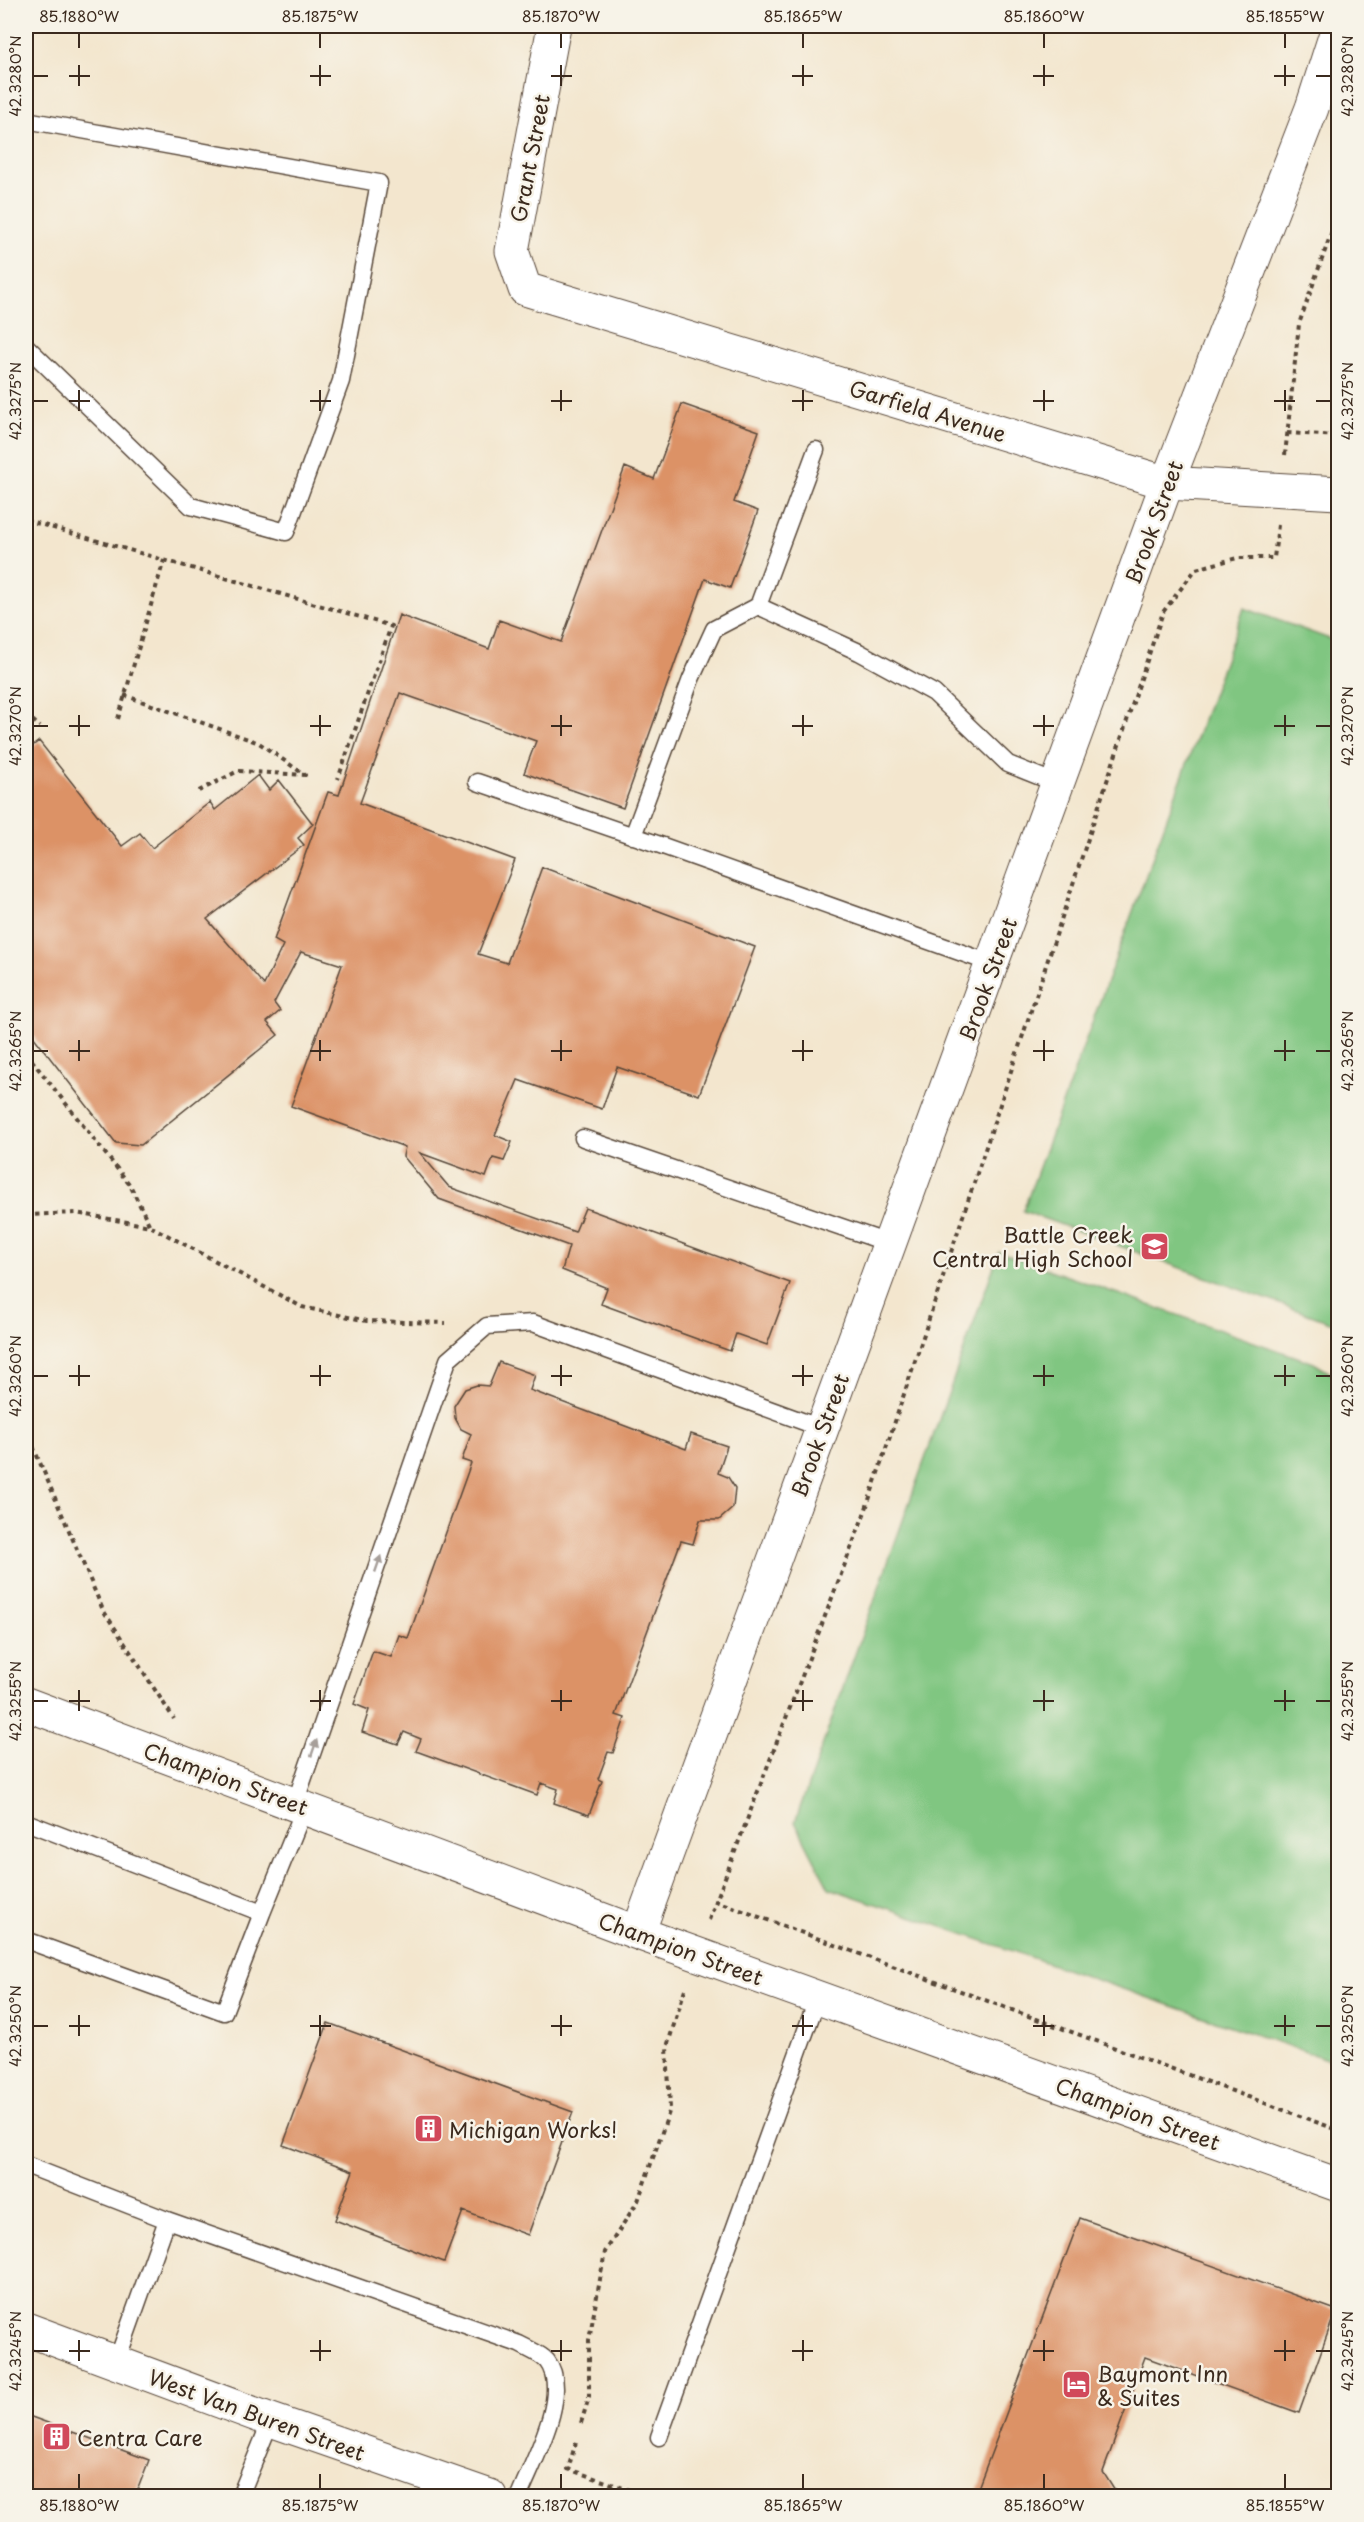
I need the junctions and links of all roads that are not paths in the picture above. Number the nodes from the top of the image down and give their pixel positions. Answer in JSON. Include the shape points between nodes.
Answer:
{"nodes":[{"id":1,"x":554,"y":26,"type":"edge"},
{"id":2,"x":1338,"y":27,"type":"edge"},
{"id":3,"x":26,"y":120,"type":"edge"},
{"id":4,"x":525,"y":289,"type":"joint"},
{"id":5,"x":26,"y":346,"type":"edge"},
{"id":6,"x":816,"y":450,"type":"dead end"},
{"id":7,"x":1167,"y":483,"type":"junction"},
{"id":8,"x":1338,"y":494,"type":"edge"},
{"id":9,"x":758,"y":606,"type":"junction"},
{"id":10,"x":477,"y":783,"type":"dead end"},
{"id":11,"x":1058,"y":784,"type":"junction"},
{"id":12,"x":633,"y":836,"type":"junction"},
{"id":13,"x":993,"y":964,"type":"junction"},
{"id":14,"x":583,"y":1138,"type":"dead end"},
{"id":15,"x":891,"y":1244,"type":"junction"},
{"id":16,"x":821,"y":1428,"type":"junction"},
{"id":17,"x":26,"y":1704,"type":"edge"},
{"id":18,"x":300,"y":1805,"type":"junction"},
{"id":19,"x":26,"y":1822,"type":"edge"},
{"id":20,"x":262,"y":1913,"type":"junction"},
{"id":21,"x":638,"y":1933,"type":"junction"},
{"id":22,"x":26,"y":1940,"type":"edge"},
{"id":23,"x":818,"y":1997,"type":"junction"},
{"id":24,"x":26,"y":2165,"type":"edge"},
{"id":25,"x":1338,"y":2186,"type":"edge"},
{"id":26,"x":167,"y":2220,"type":"junction"},
{"id":27,"x":26,"y":2329,"type":"edge"},
{"id":28,"x":116,"y":2363,"type":"junction"},
{"id":29,"x":271,"y":2420,"type":"junction"},
{"id":30,"x":659,"y":2437,"type":"dead end"},
{"id":31,"x":240,"y":2496,"type":"edge"},
{"id":32,"x":490,"y":2496,"type":"edge"},
{"id":33,"x":519,"y":2496,"type":"edge"}],
"edges":[{"from":1,"to":4,"type":"street","name":"Grant Street","via":[[512,251]]},
{"from":2,"to":7,"type":"street","name":"Brook Street","via":[[1312,108]]},
{"from":3,"to":5,"type":"lane","via":[[379,183],[341,381],[286,532],[191,506]]},
{"from":4,"to":7,"type":"street","name":"Garfield Avenue"},
{"from":6,"to":9,"type":"lane"},
{"from":7,"to":8,"type":"street","name":"Garfield Avenue"},
{"from":7,"to":11,"type":"street","name":"Brook Street"},
{"from":9,"to":11,"type":"lane","via":[[860,652],[934,693],[1008,764]]},
{"from":9,"to":12,"type":"lane","via":[[714,629],[691,679]]},
{"from":10,"to":12,"type":"lane"},
{"from":11,"to":13,"type":"street","name":"Brook Street"},
{"from":12,"to":13,"type":"lane"},
{"from":13,"to":15,"type":"street","name":"Brook Street"},
{"from":14,"to":15,"type":"lane"},
{"from":15,"to":16,"type":"street","name":"Brook Street"},
{"from":18,"to":16,"type":"lane","one_way":true,"via":[[448,1360],[487,1326],[533,1323]]},
{"from":16,"to":21,"type":"street","name":"Brook Street"},
{"from":17,"to":18,"type":"street","name":"Champion Street"},
{"from":18,"to":20,"type":"lane"},
{"from":18,"to":21,"type":"street","name":"Champion Street"},
{"from":19,"to":20,"type":"lane"},
{"from":20,"to":22,"type":"lane","via":[[224,2012]]},
{"from":21,"to":23,"type":"street","name":"Champion Street"},
{"from":23,"to":25,"type":"street","name":"Champion Street"},
{"from":23,"to":30,"type":"lane"},
{"from":24,"to":26,"type":"lane"},
{"from":26,"to":28,"type":"lane"},
{"from":26,"to":33,"type":"lane","via":[[519,2344],[546,2360],[556,2378],[556,2395]]},
{"from":27,"to":28,"type":"street","name":"West Van Buren Street"},
{"from":28,"to":29,"type":"street","name":"West Van Buren Street"},
{"from":29,"to":31,"type":"lane"},
{"from":29,"to":32,"type":"street","name":"West Van Buren Street"}]}
